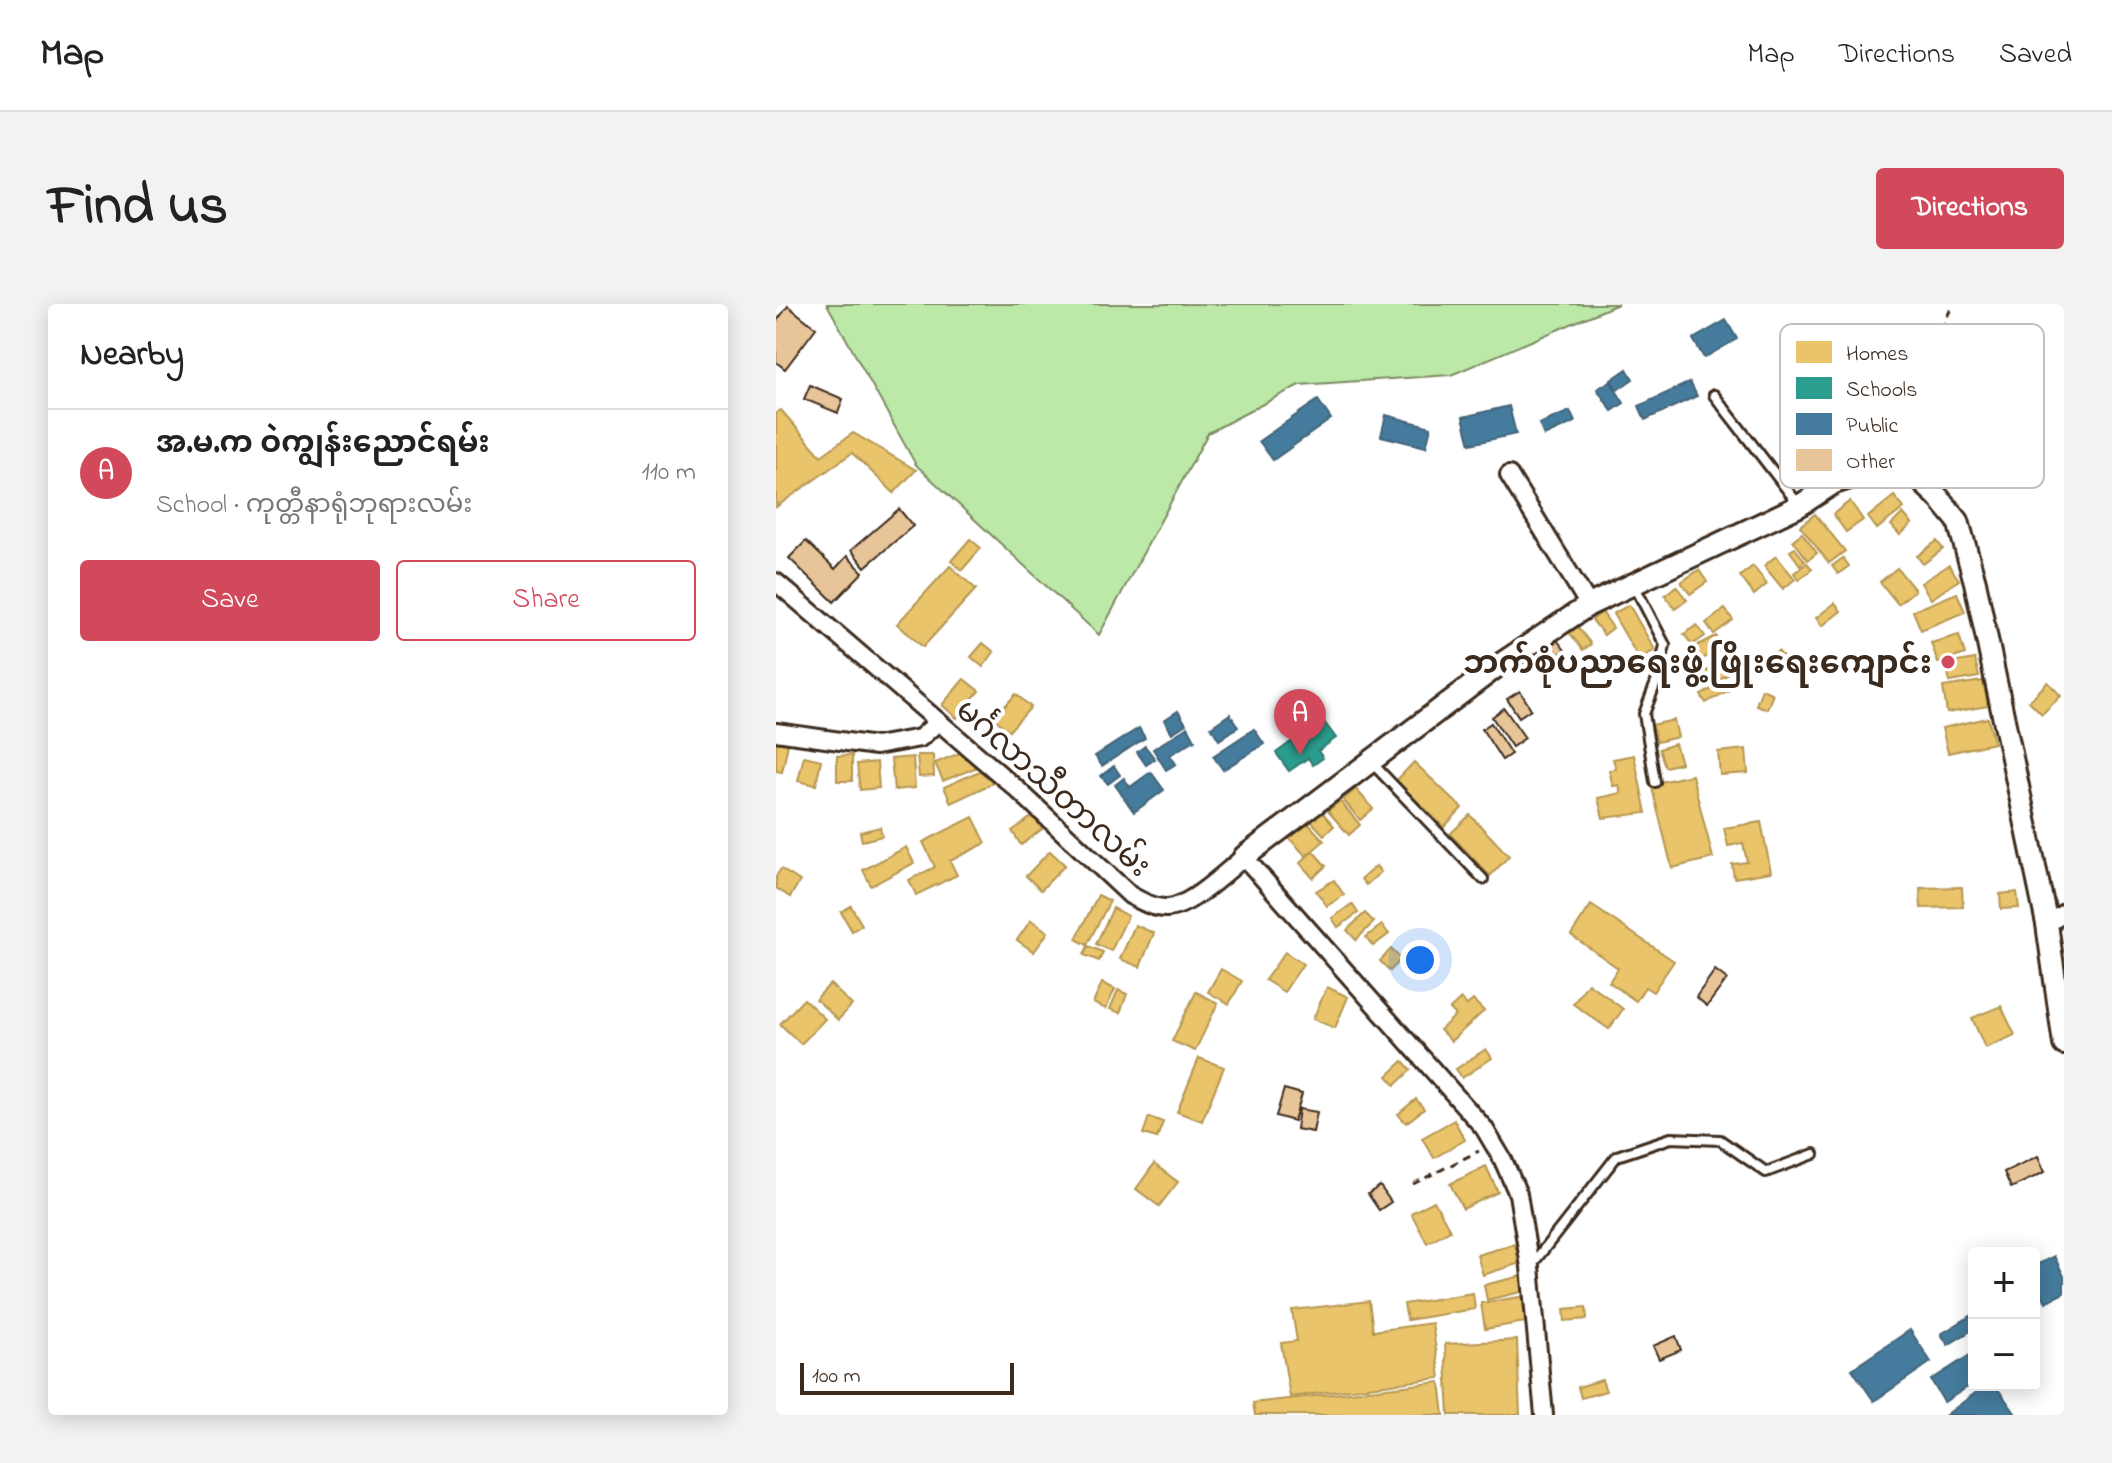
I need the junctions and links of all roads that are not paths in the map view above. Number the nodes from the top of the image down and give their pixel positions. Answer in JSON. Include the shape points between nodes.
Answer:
{"nodes":[{"id":1,"x":1714,"y":395,"type":"dead end"},
{"id":2,"x":1509,"y":475,"type":"dead end"},
{"id":3,"x":1780,"y":481,"type":"edge"},
{"id":4,"x":1785,"y":488,"type":"edge"},
{"id":5,"x":1826,"y":488,"type":"edge"},
{"id":6,"x":1928,"y":488,"type":"edge"},
{"id":7,"x":1799,"y":506,"type":"junction"},
{"id":8,"x":776,"y":582,"type":"edge"},
{"id":9,"x":1634,"y":585,"type":"junction"},
{"id":10,"x":1589,"y":605,"type":"junction"},
{"id":11,"x":938,"y":722,"type":"junction"},
{"id":12,"x":776,"y":732,"type":"edge"},
{"id":13,"x":1371,"y":763,"type":"junction"},
{"id":14,"x":1655,"y":782,"type":"dead end"},
{"id":15,"x":1244,"y":857,"type":"junction"},
{"id":16,"x":1483,"y":879,"type":"dead end"},
{"id":17,"x":2056,"y":918,"type":"edge"},
{"id":18,"x":2064,"y":1044,"type":"edge"},
{"id":19,"x":1814,"y":1154,"type":"dead end"},
{"id":20,"x":1530,"y":1267,"type":"junction"},
{"id":21,"x":1544,"y":1415,"type":"edge"}],
"edges":[{"from":1,"to":3,"type":"lane"},
{"from":2,"to":10,"type":"street"},
{"from":4,"to":7,"type":"lane"},
{"from":5,"to":7,"type":"street"},
{"from":6,"to":17,"type":"street","via":[[1958,521]]},
{"from":7,"to":9,"type":"street"},
{"from":8,"to":11,"type":"street","name":"မင်္ဂလာသီတာလမ်း"},
{"from":9,"to":10,"type":"street"},
{"from":9,"to":14,"type":"lane","via":[[1665,645],[1644,714]]},
{"from":10,"to":13,"type":"street","via":[[1496,667]]},
{"from":11,"to":12,"type":"street","via":[[920,738],[876,746]]},
{"from":11,"to":15,"type":"street","name":"မင်္ဂလာသီတာလမ်း","via":[[1145,904],[1167,908],[1196,896]]},
{"from":13,"to":15,"type":"street"},
{"from":13,"to":16,"type":"lane"},
{"from":15,"to":20,"type":"street","via":[[1484,1128],[1518,1194]]},
{"from":17,"to":18,"type":"street"},
{"from":19,"to":20,"type":"lane","via":[[1766,1172],[1720,1140],[1671,1138],[1617,1156]]},
{"from":20,"to":21,"type":"street"}]}
